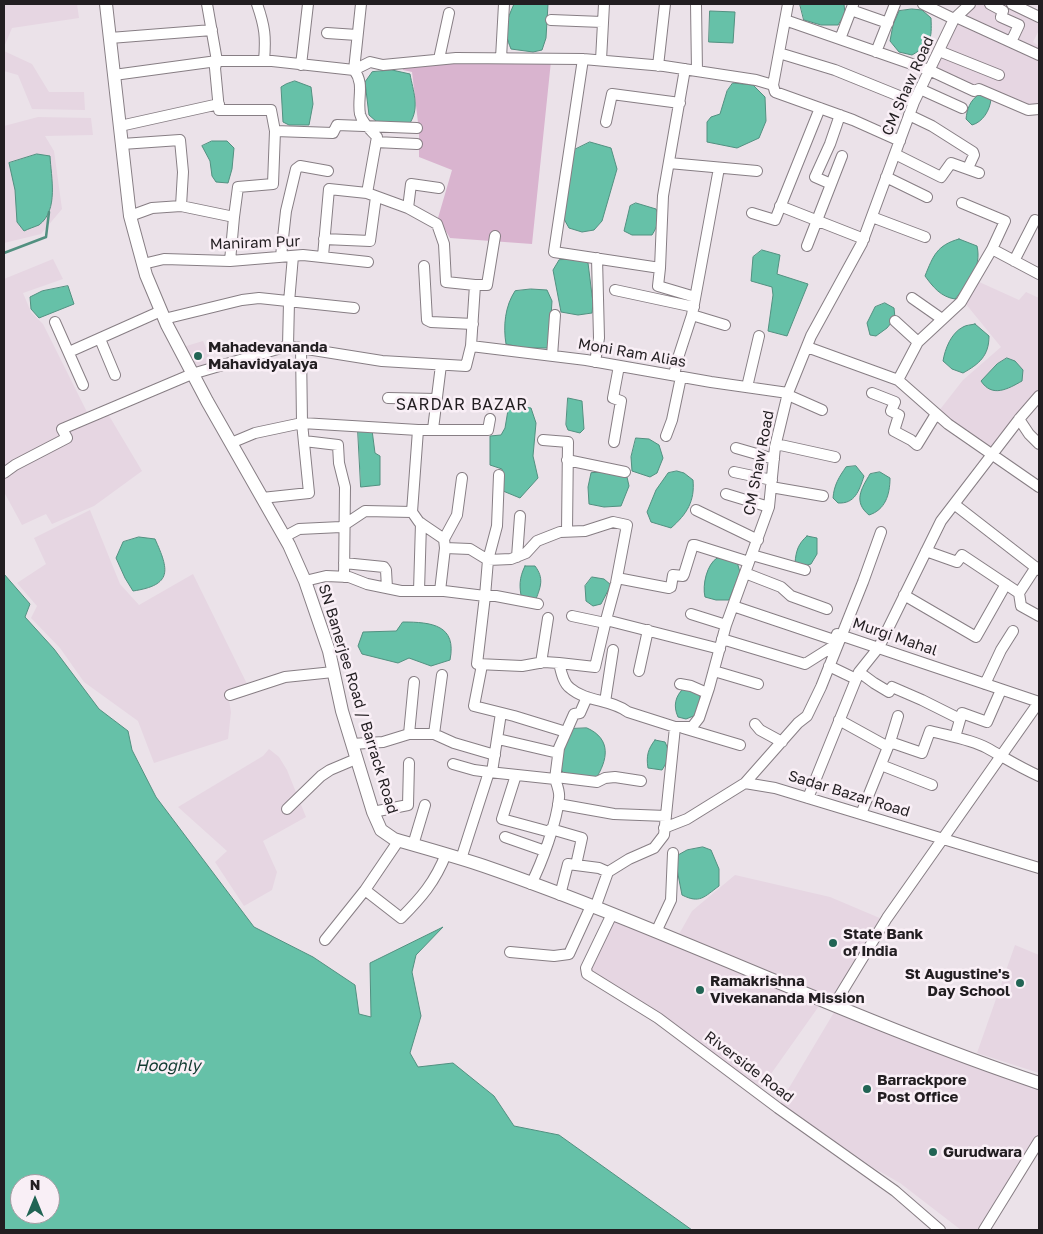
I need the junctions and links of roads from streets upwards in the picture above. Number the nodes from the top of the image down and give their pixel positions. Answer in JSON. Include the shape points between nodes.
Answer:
{"nodes":[{"id":1,"x":106,"y":4,"type":"edge"},
{"id":2,"x":207,"y":4,"type":"edge"},
{"id":3,"x":257,"y":4,"type":"edge"},
{"id":4,"x":308,"y":4,"type":"edge"},
{"id":5,"x":361,"y":4,"type":"edge"},
{"id":6,"x":504,"y":4,"type":"edge"},
{"id":7,"x":604,"y":4,"type":"edge"},
{"id":8,"x":665,"y":4,"type":"edge"},
{"id":9,"x":696,"y":4,"type":"edge"},
{"id":10,"x":788,"y":4,"type":"edge"},
{"id":11,"x":895,"y":4,"type":"edge"},
{"id":12,"x":923,"y":4,"type":"edge"},
{"id":13,"x":970,"y":4,"type":"edge"},
{"id":14,"x":990,"y":4,"type":"edge"},
{"id":15,"x":1012,"y":4,"type":"edge"},
{"id":16,"x":852,"y":7,"type":"edge"},
{"id":17,"x":449,"y":13,"type":"dead end"},
{"id":18,"x":1039,"y":17,"type":"edge"},
{"id":19,"x":955,"y":18,"type":"junction"},
{"id":20,"x":551,"y":20,"type":"dead end"},
{"id":21,"x":785,"y":20,"type":"junction"},
{"id":22,"x":602,"y":22,"type":"junction"},
{"id":23,"x":888,"y":23,"type":"junction"},
{"id":24,"x":212,"y":30,"type":"junction"},
{"id":25,"x":327,"y":32,"type":"dead end"},
{"id":26,"x":357,"y":35,"type":"junction"},
{"id":27,"x":110,"y":38,"type":"junction"},
{"id":28,"x":840,"y":39,"type":"junction"},
{"id":29,"x":1012,"y":42,"type":"junction"},
{"id":30,"x":939,"y":51,"type":"junction"},
{"id":31,"x":876,"y":52,"type":"junction"},
{"id":32,"x":779,"y":53,"type":"junction"},
{"id":33,"x":1039,"y":55,"type":"edge"},
{"id":34,"x":501,"y":58,"type":"junction"},
{"id":35,"x":583,"y":58,"type":"junction"},
{"id":36,"x":439,"y":59,"type":"junction"},
{"id":37,"x":601,"y":60,"type":"junction"},
{"id":38,"x":217,"y":61,"type":"junction"},
{"id":39,"x":264,"y":61,"type":"junction"},
{"id":40,"x":301,"y":64,"type":"junction"},
{"id":41,"x":658,"y":66,"type":"junction"},
{"id":42,"x":685,"y":69,"type":"junction"},
{"id":43,"x":354,"y":70,"type":"junction"},
{"id":44,"x":930,"y":70,"type":"junction"},
{"id":45,"x":697,"y":71,"type":"junction"},
{"id":46,"x":114,"y":75,"type":"junction"},
{"id":47,"x":999,"y":75,"type":"dead end"},
{"id":48,"x":773,"y":85,"type":"junction"},
{"id":49,"x":920,"y":89,"type":"junction"},
{"id":50,"x":680,"y":102,"type":"junction"},
{"id":51,"x":914,"y":102,"type":"junction"},
{"id":52,"x":219,"y":104,"type":"junction"},
{"id":53,"x":820,"y":108,"type":"junction"},
{"id":54,"x":962,"y":108,"type":"dead end"},
{"id":55,"x":1039,"y":109,"type":"edge"},
{"id":56,"x":840,"y":115,"type":"junction"},
{"id":57,"x":909,"y":115,"type":"junction"},
{"id":58,"x":606,"y":122,"type":"dead end"},
{"id":59,"x":120,"y":126,"type":"junction"},
{"id":60,"x":368,"y":127,"type":"junction"},
{"id":61,"x":417,"y":128,"type":"dead end"},
{"id":62,"x":275,"y":132,"type":"junction"},
{"id":63,"x":376,"y":142,"type":"junction"},
{"id":64,"x":900,"y":142,"type":"junction"},
{"id":65,"x":122,"y":144,"type":"junction"},
{"id":66,"x":416,"y":144,"type":"dead end"},
{"id":67,"x":895,"y":154,"type":"junction"},
{"id":68,"x":842,"y":156,"type":"dead end"},
{"id":69,"x":669,"y":163,"type":"junction"},
{"id":70,"x":719,"y":168,"type":"junction"},
{"id":71,"x":968,"y":168,"type":"junction"},
{"id":72,"x":328,"y":171,"type":"dead end"},
{"id":73,"x":757,"y":172,"type":"dead end"},
{"id":74,"x":979,"y":173,"type":"dead end"},
{"id":75,"x":886,"y":177,"type":"junction"},
{"id":76,"x":831,"y":184,"type":"junction"},
{"id":77,"x":439,"y":188,"type":"dead end"},
{"id":78,"x":372,"y":195,"type":"junction"},
{"id":79,"x":927,"y":197,"type":"dead end"},
{"id":80,"x":962,"y":203,"type":"dead end"},
{"id":81,"x":181,"y":206,"type":"junction"},
{"id":82,"x":780,"y":206,"type":"junction"},
{"id":83,"x":408,"y":208,"type":"junction"},
{"id":84,"x":752,"y":213,"type":"dead end"},
{"id":85,"x":130,"y":216,"type":"junction"},
{"id":86,"x":234,"y":217,"type":"junction"},
{"id":87,"x":872,"y":217,"type":"junction"},
{"id":88,"x":1035,"y":220,"type":"dead end"},
{"id":89,"x":816,"y":222,"type":"junction"},
{"id":90,"x":495,"y":236,"type":"dead end"},
{"id":91,"x":925,"y":236,"type":"dead end"},
{"id":92,"x":324,"y":239,"type":"junction"},
{"id":93,"x":864,"y":239,"type":"junction"},
{"id":94,"x":807,"y":246,"type":"dead end"},
{"id":95,"x":992,"y":249,"type":"junction"},
{"id":96,"x":281,"y":256,"type":"junction"},
{"id":97,"x":293,"y":256,"type":"junction"},
{"id":98,"x":323,"y":256,"type":"junction"},
{"id":99,"x":597,"y":258,"type":"junction"},
{"id":100,"x":230,"y":261,"type":"junction"},
{"id":101,"x":1014,"y":261,"type":"junction"},
{"id":102,"x":368,"y":262,"type":"dead end"},
{"id":103,"x":143,"y":264,"type":"junction"},
{"id":104,"x":424,"y":266,"type":"dead end"},
{"id":105,"x":660,"y":268,"type":"junction"},
{"id":106,"x":1039,"y":274,"type":"edge"},
{"id":107,"x":475,"y":285,"type":"junction"},
{"id":108,"x":615,"y":290,"type":"dead end"},
{"id":109,"x":912,"y":298,"type":"dead end"},
{"id":110,"x":289,"y":302,"type":"junction"},
{"id":111,"x":694,"y":306,"type":"junction"},
{"id":112,"x":354,"y":308,"type":"dead end"},
{"id":113,"x":163,"y":315,"type":"junction"},
{"id":114,"x":555,"y":315,"type":"dead end"},
{"id":115,"x":942,"y":319,"type":"junction"},
{"id":116,"x":895,"y":321,"type":"dead end"},
{"id":117,"x":55,"y":322,"type":"dead end"},
{"id":118,"x":473,"y":324,"type":"junction"},
{"id":119,"x":725,"y":325,"type":"dead end"},
{"id":120,"x":759,"y":336,"type":"dead end"},
{"id":121,"x":100,"y":339,"type":"junction"},
{"id":122,"x":918,"y":342,"type":"junction"},
{"id":123,"x":288,"y":346,"type":"junction"},
{"id":124,"x":471,"y":346,"type":"junction"},
{"id":125,"x":807,"y":347,"type":"junction"},
{"id":126,"x":301,"y":348,"type":"junction"},
{"id":127,"x":69,"y":352,"type":"junction"},
{"id":128,"x":552,"y":356,"type":"junction"},
{"id":129,"x":595,"y":362,"type":"junction"},
{"id":130,"x":442,"y":365,"type":"junction"},
{"id":131,"x":619,"y":366,"type":"junction"},
{"id":132,"x":192,"y":374,"type":"junction"},
{"id":133,"x":115,"y":375,"type":"dead end"},
{"id":134,"x":678,"y":376,"type":"junction"},
{"id":135,"x":898,"y":380,"type":"junction"},
{"id":136,"x":83,"y":385,"type":"dead end"},
{"id":137,"x":747,"y":387,"type":"junction"},
{"id":138,"x":872,"y":393,"type":"dead end"},
{"id":139,"x":788,"y":394,"type":"junction"},
{"id":140,"x":1039,"y":396,"type":"edge"},
{"id":141,"x":388,"y":398,"type":"dead end"},
{"id":142,"x":437,"y":399,"type":"junction"},
{"id":143,"x":822,"y":410,"type":"dead end"},
{"id":144,"x":936,"y":414,"type":"junction"},
{"id":145,"x":490,"y":419,"type":"dead end"},
{"id":146,"x":1019,"y":419,"type":"junction"},
{"id":147,"x":302,"y":423,"type":"junction"},
{"id":148,"x":433,"y":429,"type":"junction"},
{"id":149,"x":418,"y":430,"type":"junction"},
{"id":150,"x":666,"y":436,"type":"dead end"},
{"id":151,"x":542,"y":440,"type":"dead end"},
{"id":152,"x":304,"y":442,"type":"junction"},
{"id":153,"x":614,"y":442,"type":"dead end"},
{"id":154,"x":231,"y":443,"type":"junction"},
{"id":155,"x":776,"y":444,"type":"junction"},
{"id":156,"x":1039,"y":444,"type":"edge"},
{"id":157,"x":736,"y":448,"type":"dead end"},
{"id":158,"x":992,"y":455,"type":"junction"},
{"id":159,"x":835,"y":457,"type":"dead end"},
{"id":160,"x":774,"y":459,"type":"junction"},
{"id":161,"x":566,"y":460,"type":"junction"},
{"id":162,"x":625,"y":472,"type":"dead end"},
{"id":163,"x":734,"y":472,"type":"dead end"},
{"id":164,"x":4,"y":473,"type":"edge"},
{"id":165,"x":499,"y":475,"type":"dead end"},
{"id":166,"x":462,"y":478,"type":"dead end"},
{"id":167,"x":771,"y":484,"type":"junction"},
{"id":168,"x":1039,"y":487,"type":"edge"},
{"id":169,"x":726,"y":494,"type":"dead end"},
{"id":170,"x":823,"y":496,"type":"dead end"},
{"id":171,"x":262,"y":498,"type":"junction"},
{"id":172,"x":954,"y":504,"type":"junction"},
{"id":173,"x":769,"y":507,"type":"junction"},
{"id":174,"x":696,"y":510,"type":"dead end"},
{"id":175,"x":412,"y":512,"type":"junction"},
{"id":176,"x":520,"y":516,"type":"dead end"},
{"id":177,"x":421,"y":523,"type":"junction"},
{"id":178,"x":345,"y":524,"type":"junction"},
{"id":179,"x":567,"y":531,"type":"junction"},
{"id":180,"x":881,"y":532,"type":"dead end"},
{"id":181,"x":284,"y":537,"type":"junction"},
{"id":182,"x":758,"y":540,"type":"junction"},
{"id":183,"x":444,"y":544,"type":"junction"},
{"id":184,"x":926,"y":551,"type":"junction"},
{"id":185,"x":517,"y":557,"type":"junction"},
{"id":186,"x":751,"y":559,"type":"junction"},
{"id":187,"x":488,"y":560,"type":"junction"},
{"id":188,"x":344,"y":563,"type":"junction"},
{"id":189,"x":1037,"y":568,"type":"edge"},
{"id":190,"x":805,"y":570,"type":"dead end"},
{"id":191,"x":746,"y":573,"type":"junction"},
{"id":192,"x":344,"y":577,"type":"junction"},
{"id":193,"x":617,"y":578,"type":"junction"},
{"id":194,"x":304,"y":581,"type":"junction"},
{"id":195,"x":1006,"y":584,"type":"junction"},
{"id":196,"x":387,"y":588,"type":"junction"},
{"id":197,"x":419,"y":591,"type":"junction"},
{"id":198,"x":440,"y":591,"type":"junction"},
{"id":199,"x":1019,"y":593,"type":"junction"},
{"id":200,"x":904,"y":595,"type":"junction"},
{"id":201,"x":484,"y":596,"type":"junction"},
{"id":202,"x":538,"y":604,"type":"dead end"},
{"id":203,"x":733,"y":606,"type":"junction"},
{"id":204,"x":827,"y":609,"type":"dead end"},
{"id":205,"x":691,"y":614,"type":"dead end"},
{"id":206,"x":572,"y":616,"type":"dead end"},
{"id":207,"x":1039,"y":616,"type":"edge"},
{"id":208,"x":548,"y":618,"type":"dead end"},
{"id":209,"x":605,"y":621,"type":"junction"},
{"id":210,"x":726,"y":625,"type":"junction"},
{"id":211,"x":648,"y":630,"type":"junction"},
{"id":212,"x":1013,"y":631,"type":"dead end"},
{"id":213,"x":838,"y":637,"type":"junction"},
{"id":214,"x":721,"y":644,"type":"junction"},
{"id":215,"x":879,"y":646,"type":"junction"},
{"id":216,"x":613,"y":650,"type":"dead end"},
{"id":217,"x":541,"y":663,"type":"junction"},
{"id":218,"x":559,"y":663,"type":"junction"},
{"id":219,"x":482,"y":665,"type":"junction"},
{"id":220,"x":829,"y":666,"type":"junction"},
{"id":221,"x":639,"y":671,"type":"dead end"},
{"id":222,"x":714,"y":671,"type":"junction"},
{"id":223,"x":333,"y":672,"type":"junction"},
{"id":224,"x":442,"y":675,"type":"dead end"},
{"id":225,"x":858,"y":676,"type":"junction"},
{"id":226,"x":414,"y":682,"type":"dead end"},
{"id":227,"x":680,"y":684,"type":"dead end"},
{"id":228,"x":758,"y":684,"type":"dead end"},
{"id":229,"x":984,"y":684,"type":"junction"},
{"id":230,"x":1001,"y":690,"type":"junction"},
{"id":231,"x":707,"y":693,"type":"junction"},
{"id":232,"x":230,"y":695,"type":"dead end"},
{"id":233,"x":588,"y":697,"type":"junction"},
{"id":234,"x":605,"y":702,"type":"junction"},
{"id":235,"x":1039,"y":702,"type":"edge"},
{"id":236,"x":501,"y":712,"type":"junction"},
{"id":237,"x":898,"y":716,"type":"dead end"},
{"id":238,"x":839,"y":720,"type":"junction"},
{"id":239,"x":960,"y":720,"type":"junction"},
{"id":240,"x":754,"y":724,"type":"dead end"},
{"id":241,"x":678,"y":727,"type":"junction"},
{"id":242,"x":566,"y":732,"type":"junction"},
{"id":243,"x":409,"y":734,"type":"junction"},
{"id":244,"x":434,"y":734,"type":"junction"},
{"id":245,"x":955,"y":737,"type":"junction"},
{"id":246,"x":498,"y":739,"type":"junction"},
{"id":247,"x":782,"y":742,"type":"junction"},
{"id":248,"x":352,"y":744,"type":"junction"},
{"id":249,"x":889,"y":744,"type":"junction"},
{"id":250,"x":740,"y":745,"type":"dead end"},
{"id":251,"x":558,"y":753,"type":"junction"},
{"id":252,"x":496,"y":755,"type":"junction"},
{"id":253,"x":1000,"y":757,"type":"junction"},
{"id":254,"x":356,"y":759,"type":"junction"},
{"id":255,"x":409,"y":763,"type":"dead end"},
{"id":256,"x":453,"y":764,"type":"dead end"},
{"id":257,"x":881,"y":765,"type":"junction"},
{"id":258,"x":491,"y":772,"type":"junction"},
{"id":259,"x":516,"y":775,"type":"junction"},
{"id":260,"x":1039,"y":776,"type":"edge"},
{"id":261,"x":556,"y":778,"type":"junction"},
{"id":262,"x":641,"y":781,"type":"dead end"},
{"id":263,"x":746,"y":783,"type":"junction"},
{"id":264,"x":932,"y":785,"type":"dead end"},
{"id":265,"x":808,"y":798,"type":"junction"},
{"id":266,"x":558,"y":804,"type":"junction"},
{"id":267,"x":425,"y":805,"type":"dead end"},
{"id":268,"x":287,"y":809,"type":"dead end"},
{"id":269,"x":373,"y":812,"type":"junction"},
{"id":270,"x":861,"y":814,"type":"junction"},
{"id":271,"x":666,"y":816,"type":"junction"},
{"id":272,"x":664,"y":828,"type":"junction"},
{"id":273,"x":551,"y":831,"type":"junction"},
{"id":274,"x":505,"y":837,"type":"dead end"},
{"id":275,"x":942,"y":838,"type":"junction"},
{"id":276,"x":399,"y":840,"type":"junction"},
{"id":277,"x":414,"y":845,"type":"junction"},
{"id":278,"x":545,"y":850,"type":"junction"},
{"id":279,"x":674,"y":853,"type":"dead end"},
{"id":280,"x":446,"y":854,"type":"junction"},
{"id":281,"x":462,"y":859,"type":"junction"},
{"id":282,"x":576,"y":866,"type":"junction"},
{"id":283,"x":1039,"y":868,"type":"edge"},
{"id":284,"x":608,"y":872,"type":"junction"},
{"id":285,"x":531,"y":884,"type":"junction"},
{"id":286,"x":365,"y":890,"type":"junction"},
{"id":287,"x":560,"y":894,"type":"junction"},
{"id":288,"x":593,"y":907,"type":"junction"},
{"id":289,"x":612,"y":914,"type":"junction"},
{"id":290,"x":656,"y":932,"type":"junction"},
{"id":291,"x":325,"y":940,"type":"dead end"},
{"id":292,"x":510,"y":952,"type":"dead end"},
{"id":293,"x":834,"y":1005,"type":"junction"},
{"id":294,"x":1039,"y":1083,"type":"edge"},
{"id":295,"x":1039,"y":1141,"type":"edge"},
{"id":296,"x":940,"y":1230,"type":"edge"},
{"id":297,"x":984,"y":1230,"type":"edge"}],
"edges":[{"from":1,"to":27,"type":"street","name":"SN Banerjee Road / Barrack Road"},
{"from":2,"to":24,"type":"street"},
{"from":3,"to":39,"type":"street","via":[[266,38]]},
{"from":4,"to":40,"type":"street"},
{"from":5,"to":26,"type":"street"},
{"from":6,"to":34,"type":"street"},
{"from":7,"to":22,"type":"street"},
{"from":8,"to":41,"type":"street"},
{"from":9,"to":45,"type":"street"},
{"from":10,"to":21,"type":"street"},
{"from":11,"to":23,"type":"street"},
{"from":12,"to":19,"type":"street"},
{"from":13,"to":19,"type":"street","name":"CM Shaw Road"},
{"from":14,"to":29,"type":"street","via":[[1003,11],[1001,17],[1018,25]]},
{"from":15,"to":18,"type":"street"},
{"from":16,"to":23,"type":"street"},
{"from":16,"to":28,"type":"street"},
{"from":17,"to":36,"type":"street"},
{"from":19,"to":29,"type":"street"},
{"from":19,"to":30,"type":"street","name":"CM Shaw Road"},
{"from":20,"to":22,"type":"street"},
{"from":21,"to":28,"type":"street"},
{"from":21,"to":32,"type":"street"},
{"from":22,"to":37,"type":"street"},
{"from":23,"to":31,"type":"street"},
{"from":24,"to":27,"type":"street"},
{"from":24,"to":38,"type":"street"},
{"from":25,"to":26,"type":"street"},
{"from":26,"to":43,"type":"street"},
{"from":27,"to":46,"type":"street","name":"SN Banerjee Road / Barrack Road"},
{"from":28,"to":31,"type":"street"},
{"from":29,"to":33,"type":"street"},
{"from":30,"to":44,"type":"street","name":"CM Shaw Road"},
{"from":30,"to":47,"type":"street"},
{"from":31,"to":44,"type":"street"},
{"from":32,"to":48,"type":"street"},
{"from":32,"to":51,"type":"street","via":[[835,70]]},
{"from":34,"to":35,"type":"street"},
{"from":34,"to":36,"type":"street"},
{"from":35,"to":37,"type":"street"},
{"from":35,"to":99,"type":"street","via":[[554,252]]},
{"from":36,"to":43,"type":"street","via":[[389,64],[370,62]]},
{"from":37,"to":41,"type":"street"},
{"from":38,"to":39,"type":"street"},
{"from":38,"to":46,"type":"street"},
{"from":38,"to":52,"type":"street"},
{"from":39,"to":40,"type":"street"},
{"from":40,"to":43,"type":"street"},
{"from":41,"to":42,"type":"street"},
{"from":42,"to":45,"type":"street"},
{"from":42,"to":50,"type":"street"},
{"from":43,"to":60,"type":"street","via":[[359,77],[360,113]]},
{"from":44,"to":49,"type":"street","name":"CM Shaw Road"},
{"from":44,"to":55,"type":"street","via":[[974,91],[979,89],[1028,110]]},
{"from":45,"to":48,"type":"street"},
{"from":46,"to":59,"type":"street","name":"SN Banerjee Road / Barrack Road"},
{"from":48,"to":53,"type":"street","via":[[776,92]]},
{"from":49,"to":51,"type":"street","name":"CM Shaw Road"},
{"from":49,"to":54,"type":"street"},
{"from":50,"to":58,"type":"street","via":[[612,94]]},
{"from":50,"to":69,"type":"street"},
{"from":51,"to":57,"type":"street","name":"CM Shaw Road"},
{"from":52,"to":59,"type":"street"},
{"from":52,"to":62,"type":"street","via":[[219,110],[271,110]]},
{"from":53,"to":56,"type":"street"},
{"from":53,"to":82,"type":"street"},
{"from":56,"to":64,"type":"street"},
{"from":56,"to":76,"type":"street","via":[[815,177]]},
{"from":57,"to":64,"type":"street","name":"CM Shaw Road"},
{"from":57,"to":71,"type":"street","via":[[973,152]]},
{"from":59,"to":65,"type":"street","name":"SN Banerjee Road / Barrack Road"},
{"from":60,"to":61,"type":"street"},
{"from":60,"to":62,"type":"street","via":[[337,124],[333,133]]},
{"from":60,"to":63,"type":"street"},
{"from":62,"to":86,"type":"street","via":[[273,184],[238,187]]},
{"from":63,"to":66,"type":"street"},
{"from":63,"to":78,"type":"street"},
{"from":64,"to":67,"type":"street","name":"CM Shaw Road"},
{"from":65,"to":81,"type":"street","via":[[180,140],[183,172]]},
{"from":65,"to":85,"type":"street","name":"SN Banerjee Road / Barrack Road"},
{"from":67,"to":71,"type":"street","via":[[941,177],[951,163]]},
{"from":67,"to":75,"type":"street","name":"CM Shaw Road"},
{"from":68,"to":76,"type":"street"},
{"from":69,"to":70,"type":"street"},
{"from":69,"to":105,"type":"street","via":[[662,196]]},
{"from":70,"to":73,"type":"street"},
{"from":70,"to":111,"type":"street"},
{"from":71,"to":74,"type":"street"},
{"from":72,"to":96,"type":"street","via":[[300,166],[296,169],[286,212]]},
{"from":75,"to":79,"type":"street"},
{"from":75,"to":87,"type":"street","name":"CM Shaw Road"},
{"from":76,"to":89,"type":"street"},
{"from":77,"to":83,"type":"street","via":[[411,184]]},
{"from":78,"to":83,"type":"street"},
{"from":78,"to":92,"type":"street","via":[[370,241]]},
{"from":78,"to":92,"type":"street","via":[[329,189]]},
{"from":80,"to":95,"type":"street","via":[[1004,220]]},
{"from":81,"to":85,"type":"street","via":[[152,208]]},
{"from":81,"to":86,"type":"street"},
{"from":82,"to":84,"type":"street","via":[[775,220]]},
{"from":82,"to":89,"type":"street"},
{"from":83,"to":107,"type":"street","via":[[437,224],[444,244],[446,282]]},
{"from":85,"to":103,"type":"street","name":"SN Banerjee Road / Barrack Road"},
{"from":86,"to":100,"type":"street"},
{"from":87,"to":91,"type":"street"},
{"from":87,"to":93,"type":"street","name":"CM Shaw Road"},
{"from":88,"to":101,"type":"street"},
{"from":89,"to":93,"type":"street"},
{"from":89,"to":94,"type":"street"},
{"from":90,"to":107,"type":"street","via":[[487,285]]},
{"from":92,"to":98,"type":"street"},
{"from":93,"to":125,"type":"street","name":"CM Shaw Road"},
{"from":95,"to":101,"type":"street"},
{"from":95,"to":115,"type":"street","via":[[961,302]]},
{"from":96,"to":97,"type":"street","name":"Maniram Pur"},
{"from":96,"to":100,"type":"street","name":"Maniram Pur"},
{"from":97,"to":98,"type":"street","name":"Maniram Pur"},
{"from":97,"to":110,"type":"street"},
{"from":98,"to":102,"type":"street","name":"Maniram Pur"},
{"from":99,"to":105,"type":"street"},
{"from":99,"to":129,"type":"street","via":[[598,338]]},
{"from":100,"to":103,"type":"street","name":"Maniram Pur","via":[[164,259]]},
{"from":101,"to":106,"type":"street"},
{"from":103,"to":113,"type":"street","name":"SN Banerjee Road / Barrack Road"},
{"from":104,"to":118,"type":"street","via":[[427,320]]},
{"from":105,"to":111,"type":"street","via":[[658,286]]},
{"from":107,"to":118,"type":"street"},
{"from":108,"to":111,"type":"street"},
{"from":109,"to":115,"type":"street"},
{"from":110,"to":112,"type":"street"},
{"from":110,"to":113,"type":"street","via":[[260,298]]},
{"from":110,"to":123,"type":"street"},
{"from":111,"to":119,"type":"street"},
{"from":111,"to":134,"type":"street","via":[[678,358]]},
{"from":113,"to":121,"type":"street"},
{"from":113,"to":132,"type":"street","name":"SN Banerjee Road / Barrack Road"},
{"from":114,"to":128,"type":"street"},
{"from":115,"to":122,"type":"street"},
{"from":116,"to":122,"type":"street"},
{"from":117,"to":127,"type":"street"},
{"from":118,"to":124,"type":"street"},
{"from":120,"to":137,"type":"street"},
{"from":121,"to":127,"type":"street"},
{"from":121,"to":133,"type":"street"},
{"from":122,"to":135,"type":"street"},
{"from":123,"to":126,"type":"street"},
{"from":123,"to":132,"type":"street"},
{"from":124,"to":128,"type":"street","name":"Moni Ram Alias"},
{"from":124,"to":130,"type":"street","via":[[466,366]]},
{"from":125,"to":135,"type":"street"},
{"from":125,"to":139,"type":"street","name":"CM Shaw Road"},
{"from":126,"to":130,"type":"street","via":[[382,361]]},
{"from":126,"to":147,"type":"street"},
{"from":127,"to":136,"type":"street"},
{"from":128,"to":129,"type":"street","name":"Moni Ram Alias"},
{"from":129,"to":131,"type":"street","name":"Moni Ram Alias"},
{"from":130,"to":142,"type":"street"},
{"from":131,"to":134,"type":"street","name":"Moni Ram Alias"},
{"from":131,"to":153,"type":"street","via":[[613,398],[622,401]]},
{"from":132,"to":154,"type":"street","name":"SN Banerjee Road / Barrack Road"},
{"from":132,"to":164,"type":"street","via":[[62,429],[67,438]]},
{"from":134,"to":137,"type":"street","name":"Moni Ram Alias"},
{"from":134,"to":150,"type":"street","via":[[672,420]]},
{"from":135,"to":144,"type":"street"},
{"from":137,"to":139,"type":"street","name":"Moni Ram Alias"},
{"from":138,"to":144,"type":"street","via":[[895,402],[892,411],[899,416],[894,430],[917,445]]},
{"from":139,"to":143,"type":"street","name":"Moni Ram Alias"},
{"from":139,"to":155,"type":"street","name":"CM Shaw Road"},
{"from":140,"to":146,"type":"street"},
{"from":141,"to":142,"type":"street"},
{"from":142,"to":148,"type":"street"},
{"from":144,"to":158,"type":"street"},
{"from":145,"to":148,"type":"street","via":[[488,430]]},
{"from":146,"to":156,"type":"street"},
{"from":146,"to":158,"type":"street"},
{"from":147,"to":149,"type":"street"},
{"from":147,"to":152,"type":"street"},
{"from":147,"to":154,"type":"street","via":[[255,433]]},
{"from":148,"to":149,"type":"street"},
{"from":149,"to":175,"type":"street"},
{"from":151,"to":161,"type":"street","via":[[567,441]]},
{"from":152,"to":171,"type":"street","via":[[309,493]]},
{"from":152,"to":178,"type":"street","via":[[338,445],[345,482]]},
{"from":154,"to":171,"type":"street","name":"SN Banerjee Road / Barrack Road"},
{"from":155,"to":159,"type":"street"},
{"from":155,"to":160,"type":"street","name":"CM Shaw Road"},
{"from":157,"to":160,"type":"street"},
{"from":158,"to":168,"type":"street"},
{"from":158,"to":172,"type":"street"},
{"from":160,"to":167,"type":"street","name":"CM Shaw Road"},
{"from":161,"to":162,"type":"street"},
{"from":161,"to":179,"type":"street"},
{"from":163,"to":167,"type":"street"},
{"from":165,"to":187,"type":"street","via":[[497,526]]},
{"from":166,"to":183,"type":"street","via":[[457,516]]},
{"from":167,"to":170,"type":"street"},
{"from":167,"to":173,"type":"street","name":"CM Shaw Road"},
{"from":169,"to":173,"type":"street"},
{"from":171,"to":181,"type":"street","name":"SN Banerjee Road / Barrack Road"},
{"from":172,"to":184,"type":"street"},
{"from":172,"to":189,"type":"street"},
{"from":173,"to":182,"type":"street","name":"CM Shaw Road"},
{"from":174,"to":182,"type":"street"},
{"from":175,"to":177,"type":"street"},
{"from":175,"to":178,"type":"street","via":[[365,511]]},
{"from":176,"to":185,"type":"street"},
{"from":177,"to":183,"type":"street"},
{"from":177,"to":197,"type":"street"},
{"from":178,"to":181,"type":"street","via":[[341,527],[299,529]]},
{"from":178,"to":188,"type":"street"},
{"from":179,"to":185,"type":"street","via":[[537,541]]},
{"from":179,"to":193,"type":"street","via":[[585,531],[613,522],[627,525]]},
{"from":180,"to":213,"type":"street"},
{"from":181,"to":194,"type":"street","name":"SN Banerjee Road / Barrack Road"},
{"from":182,"to":186,"type":"street","name":"CM Shaw Road"},
{"from":183,"to":187,"type":"street","via":[[470,549]]},
{"from":183,"to":198,"type":"street"},
{"from":184,"to":195,"type":"street","via":[[957,562],[962,556]]},
{"from":184,"to":200,"type":"street"},
{"from":185,"to":187,"type":"street"},
{"from":186,"to":190,"type":"street"},
{"from":186,"to":191,"type":"street","name":"CM Shaw Road"},
{"from":186,"to":193,"type":"street","via":[[695,544],[683,576],[673,575],[670,588]]},
{"from":187,"to":201,"type":"street"},
{"from":188,"to":192,"type":"street"},
{"from":188,"to":196,"type":"street","via":[[384,567]]},
{"from":189,"to":199,"type":"street"},
{"from":191,"to":203,"type":"street","name":"CM Shaw Road"},
{"from":191,"to":204,"type":"street","via":[[781,587],[791,596]]},
{"from":192,"to":194,"type":"street","via":[[326,576]]},
{"from":192,"to":196,"type":"street"},
{"from":193,"to":209,"type":"street"},
{"from":194,"to":223,"type":"street","name":"SN Banerjee Road / Barrack Road"},
{"from":195,"to":199,"type":"street"},
{"from":195,"to":200,"type":"street","via":[[976,637]]},
{"from":196,"to":197,"type":"street"},
{"from":197,"to":198,"type":"street"},
{"from":198,"to":201,"type":"street"},
{"from":199,"to":207,"type":"street","via":[[1021,606]]},
{"from":200,"to":215,"type":"street"},
{"from":201,"to":202,"type":"street"},
{"from":201,"to":219,"type":"street","via":[[477,664]]},
{"from":203,"to":210,"type":"street","name":"CM Shaw Road"},
{"from":203,"to":213,"type":"street"},
{"from":205,"to":210,"type":"street"},
{"from":206,"to":209,"type":"street","name":"Murgi Mahal"},
{"from":208,"to":217,"type":"street"},
{"from":209,"to":211,"type":"street","name":"Murgi Mahal"},
{"from":209,"to":218,"type":"street","via":[[595,667]]},
{"from":210,"to":214,"type":"street","name":"CM Shaw Road"},
{"from":211,"to":214,"type":"street","name":"Murgi Mahal"},
{"from":211,"to":221,"type":"street"},
{"from":212,"to":229,"type":"street"},
{"from":213,"to":214,"type":"street","name":"Murgi Mahal","via":[[832,647],[805,664]]},
{"from":213,"to":215,"type":"street","name":"Murgi Mahal"},
{"from":213,"to":220,"type":"street"},
{"from":214,"to":222,"type":"street","name":"CM Shaw Road"},
{"from":215,"to":225,"type":"street"},
{"from":215,"to":229,"type":"street","name":"Murgi Mahal"},
{"from":216,"to":234,"type":"street"},
{"from":217,"to":218,"type":"street"},
{"from":217,"to":219,"type":"street"},
{"from":218,"to":233,"type":"street","via":[[569,688]]},
{"from":219,"to":236,"type":"street","via":[[474,706]]},
{"from":220,"to":225,"type":"street"},
{"from":220,"to":247,"type":"street","via":[[807,716]]},
{"from":222,"to":228,"type":"street"},
{"from":222,"to":231,"type":"street","name":"CM Shaw Road"},
{"from":223,"to":232,"type":"street","via":[[285,677]]},
{"from":223,"to":248,"type":"street","name":"SN Banerjee Road / Barrack Road"},
{"from":224,"to":244,"type":"street"},
{"from":225,"to":238,"type":"street"},
{"from":225,"to":239,"type":"street","via":[[889,692],[892,687]]},
{"from":226,"to":243,"type":"street"},
{"from":227,"to":231,"type":"street"},
{"from":229,"to":230,"type":"street","name":"Murgi Mahal"},
{"from":230,"to":235,"type":"street","name":"Murgi Mahal"},
{"from":230,"to":239,"type":"street","via":[[987,722],[962,713]]},
{"from":231,"to":241,"type":"street","name":"CM Shaw Road","via":[[699,718],[692,726]]},
{"from":233,"to":234,"type":"street"},
{"from":233,"to":242,"type":"street","via":[[580,713],[574,714]]},
{"from":234,"to":241,"type":"street"},
{"from":235,"to":253,"type":"street"},
{"from":236,"to":242,"type":"street"},
{"from":236,"to":246,"type":"street"},
{"from":237,"to":249,"type":"street"},
{"from":238,"to":249,"type":"street"},
{"from":238,"to":265,"type":"street"},
{"from":239,"to":245,"type":"street"},
{"from":240,"to":247,"type":"street"},
{"from":241,"to":250,"type":"street"},
{"from":241,"to":271,"type":"street"},
{"from":242,"to":251,"type":"street"},
{"from":243,"to":244,"type":"street"},
{"from":243,"to":248,"type":"street","via":[[383,742]]},
{"from":244,"to":252,"type":"street"},
{"from":245,"to":249,"type":"street","via":[[930,731],[922,752]]},
{"from":245,"to":253,"type":"street","via":[[986,748]]},
{"from":246,"to":251,"type":"street"},
{"from":246,"to":252,"type":"street"},
{"from":247,"to":263,"type":"street"},
{"from":248,"to":254,"type":"street","name":"SN Banerjee Road / Barrack Road"},
{"from":249,"to":257,"type":"street"},
{"from":251,"to":261,"type":"street"},
{"from":252,"to":258,"type":"street"},
{"from":253,"to":260,"type":"street"},
{"from":253,"to":275,"type":"street"},
{"from":254,"to":268,"type":"street","via":[[321,776]]},
{"from":254,"to":269,"type":"street","name":"SN Banerjee Road / Barrack Road"},
{"from":255,"to":269,"type":"street","via":[[408,805]]},
{"from":256,"to":258,"type":"street"},
{"from":257,"to":264,"type":"street"},
{"from":257,"to":270,"type":"street"},
{"from":258,"to":259,"type":"street"},
{"from":258,"to":281,"type":"street"},
{"from":259,"to":261,"type":"street"},
{"from":259,"to":273,"type":"street","via":[[502,819]]},
{"from":261,"to":262,"type":"street","via":[[597,782],[605,778]]},
{"from":261,"to":266,"type":"street","via":[[560,797]]},
{"from":263,"to":265,"type":"street","name":"Sadar Bazar Road"},
{"from":263,"to":272,"type":"street","via":[[687,819]]},
{"from":265,"to":270,"type":"street","name":"Sadar Bazar Road"},
{"from":266,"to":271,"type":"street","via":[[614,814]]},
{"from":266,"to":273,"type":"street"},
{"from":267,"to":277,"type":"street"},
{"from":269,"to":276,"type":"street","name":"SN Banerjee Road / Barrack Road","via":[[381,830]]},
{"from":270,"to":275,"type":"street","name":"Sadar Bazar Road"},
{"from":271,"to":272,"type":"street"},
{"from":272,"to":284,"type":"street","via":[[664,835],[654,848]]},
{"from":273,"to":278,"type":"street"},
{"from":273,"to":282,"type":"street","via":[[582,838]]},
{"from":274,"to":278,"type":"street"},
{"from":275,"to":283,"type":"street","name":"Sadar Bazar Road"},
{"from":275,"to":293,"type":"street","via":[[887,918]]},
{"from":276,"to":277,"type":"street","name":"SN Banerjee Road / Barrack Road"},
{"from":276,"to":286,"type":"street"},
{"from":277,"to":280,"type":"street","name":"SN Banerjee Road / Barrack Road"},
{"from":278,"to":285,"type":"street"},
{"from":279,"to":290,"type":"street","via":[[671,900]]},
{"from":280,"to":281,"type":"street","name":"SN Banerjee Road / Barrack Road"},
{"from":280,"to":286,"type":"street","via":[[425,894],[400,918]]},
{"from":281,"to":285,"type":"street","name":"SN Banerjee Road / Barrack Road"},
{"from":282,"to":284,"type":"street"},
{"from":282,"to":287,"type":"street","via":[[568,864]]},
{"from":284,"to":288,"type":"street"},
{"from":285,"to":287,"type":"street","name":"SN Banerjee Road / Barrack Road"},
{"from":286,"to":291,"type":"street"},
{"from":287,"to":288,"type":"street","name":"SN Banerjee Road / Barrack Road"},
{"from":288,"to":289,"type":"street","name":"SN Banerjee Road / Barrack Road"},
{"from":288,"to":292,"type":"street","via":[[569,954],[554,956]]},
{"from":289,"to":290,"type":"street","name":"SN Banerjee Road / Barrack Road"},
{"from":289,"to":296,"type":"street","name":"Riverside Road","via":[[586,968],[588,974],[658,1018],[895,1191]]},
{"from":290,"to":293,"type":"street","name":"SN Banerjee Road / Barrack Road"},
{"from":293,"to":294,"type":"street","name":"SN Banerjee Road / Barrack Road"},
{"from":295,"to":297,"type":"street"}]}
